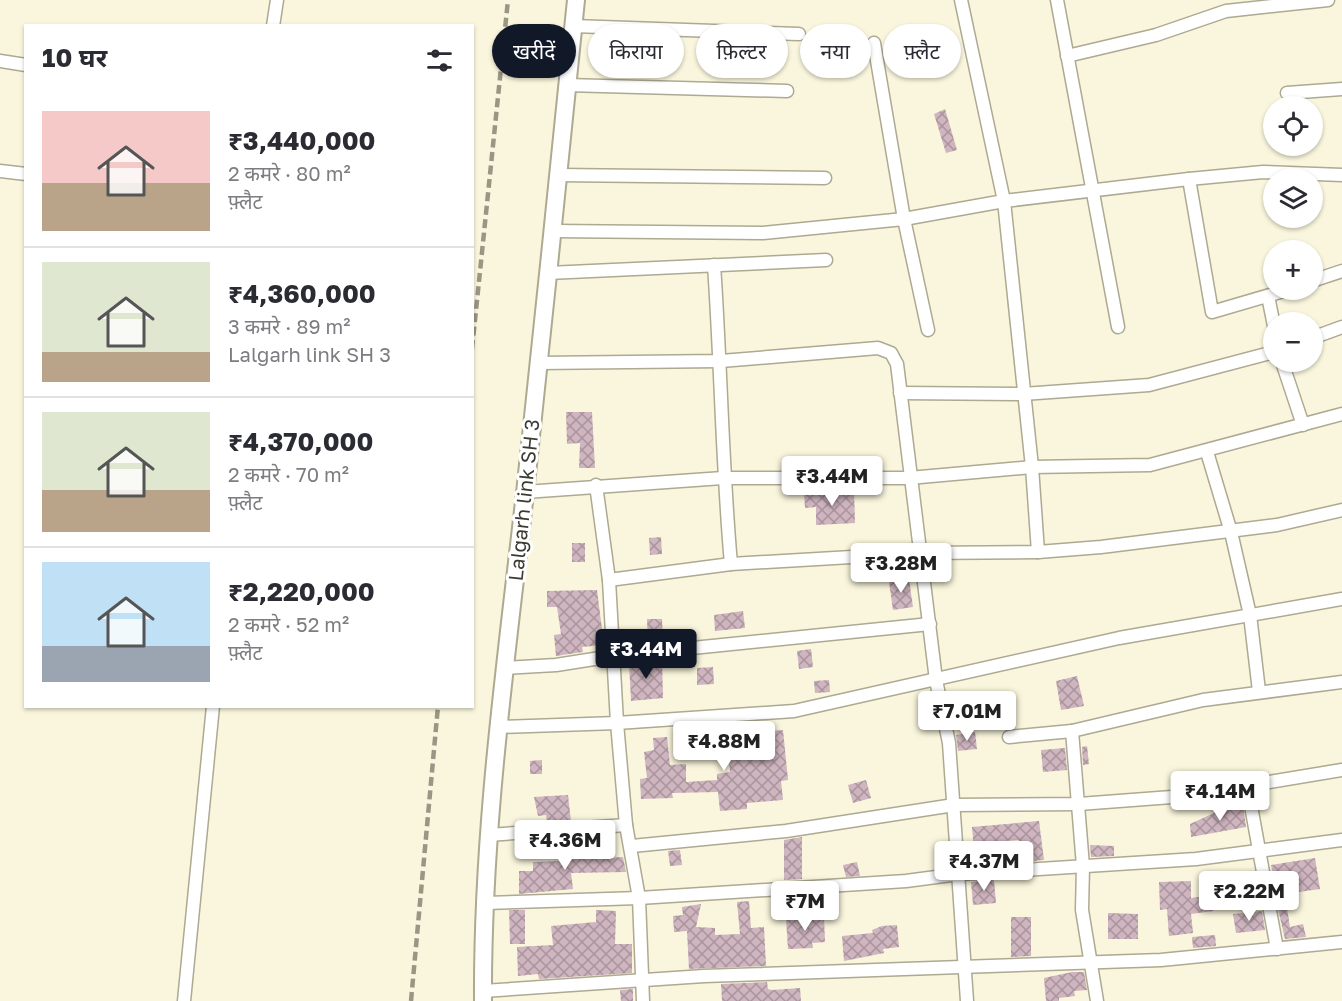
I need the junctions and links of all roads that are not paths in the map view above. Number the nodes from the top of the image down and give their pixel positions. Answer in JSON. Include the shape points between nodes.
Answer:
{"nodes":[{"id":1,"x":277,"y":0,"type":"edge"},
{"id":2,"x":576,"y":0,"type":"edge"},
{"id":3,"x":961,"y":0,"type":"edge"},
{"id":4,"x":1057,"y":0,"type":"edge"},
{"id":5,"x":1328,"y":0,"type":"edge"},
{"id":6,"x":273,"y":24,"type":"edge"},
{"id":7,"x":573,"y":24,"type":"edge"},
{"id":8,"x":576,"y":26,"type":"edge"},
{"id":9,"x":799,"y":34,"type":"dead end"},
{"id":10,"x":874,"y":43,"type":"dead end"},
{"id":11,"x":1067,"y":56,"type":"junction"},
{"id":12,"x":0,"y":61,"type":"edge"},
{"id":13,"x":24,"y":65,"type":"edge"},
{"id":14,"x":567,"y":78,"type":"edge"},
{"id":15,"x":566,"y":85,"type":"junction"},
{"id":16,"x":1342,"y":89,"type":"edge"},
{"id":17,"x":787,"y":91,"type":"dead end"},
{"id":18,"x":1287,"y":93,"type":"dead end"},
{"id":19,"x":0,"y":171,"type":"edge"},
{"id":20,"x":24,"y":174,"type":"edge"},
{"id":21,"x":1342,"y":175,"type":"edge"},
{"id":22,"x":557,"y":176,"type":"junction"},
{"id":23,"x":825,"y":178,"type":"dead end"},
{"id":24,"x":1189,"y":179,"type":"junction"},
{"id":25,"x":1091,"y":190,"type":"junction"},
{"id":26,"x":1004,"y":201,"type":"junction"},
{"id":27,"x":904,"y":219,"type":"junction"},
{"id":28,"x":553,"y":231,"type":"junction"},
{"id":29,"x":825,"y":260,"type":"dead end"},
{"id":30,"x":714,"y":266,"type":"junction"},
{"id":31,"x":1342,"y":271,"type":"edge"},
{"id":32,"x":548,"y":273,"type":"junction"},
{"id":33,"x":1323,"y":277,"type":"edge"},
{"id":34,"x":1263,"y":297,"type":"edge"},
{"id":35,"x":1118,"y":327,"type":"dead end"},
{"id":36,"x":1342,"y":327,"type":"edge"},
{"id":37,"x":928,"y":330,"type":"dead end"},
{"id":38,"x":1323,"y":334,"type":"edge"},
{"id":39,"x":1263,"y":355,"type":"edge"},
{"id":40,"x":721,"y":361,"type":"junction"},
{"id":41,"x":538,"y":363,"type":"junction"},
{"id":42,"x":1285,"y":372,"type":"edge"},
{"id":43,"x":900,"y":393,"type":"junction"},
{"id":44,"x":1023,"y":394,"type":"junction"},
{"id":45,"x":1342,"y":414,"type":"edge"},
{"id":46,"x":1303,"y":425,"type":"junction"},
{"id":47,"x":1207,"y":452,"type":"junction"},
{"id":48,"x":1032,"y":467,"type":"junction"},
{"id":49,"x":723,"y":478,"type":"junction"},
{"id":50,"x":909,"y":478,"type":"junction"},
{"id":51,"x":596,"y":485,"type":"junction"},
{"id":52,"x":525,"y":492,"type":"junction"},
{"id":53,"x":1342,"y":510,"type":"edge"},
{"id":54,"x":1231,"y":532,"type":"junction"},
{"id":55,"x":1038,"y":552,"type":"junction"},
{"id":56,"x":920,"y":553,"type":"junction"},
{"id":57,"x":731,"y":564,"type":"junction"},
{"id":58,"x":609,"y":580,"type":"junction"},
{"id":59,"x":1342,"y":599,"type":"edge"},
{"id":60,"x":1250,"y":615,"type":"junction"},
{"id":61,"x":930,"y":624,"type":"junction"},
{"id":62,"x":613,"y":656,"type":"junction"},
{"id":63,"x":504,"y":668,"type":"junction"},
{"id":64,"x":936,"y":680,"type":"junction"},
{"id":65,"x":1342,"y":682,"type":"edge"},
{"id":66,"x":1259,"y":691,"type":"junction"},
{"id":67,"x":213,"y":708,"type":"edge"},
{"id":68,"x":617,"y":723,"type":"junction"},
{"id":69,"x":497,"y":727,"type":"junction"},
{"id":70,"x":1072,"y":731,"type":"junction"},
{"id":71,"x":1009,"y":737,"type":"dead end"},
{"id":72,"x":1342,"y":770,"type":"edge"},
{"id":73,"x":1247,"y":784,"type":"junction"},
{"id":74,"x":1079,"y":804,"type":"junction"},
{"id":75,"x":954,"y":806,"type":"junction"},
{"id":76,"x":627,"y":825,"type":"junction"},
{"id":77,"x":488,"y":834,"type":"junction"},
{"id":78,"x":1342,"y":840,"type":"edge"},
{"id":79,"x":632,"y":846,"type":"junction"},
{"id":80,"x":1259,"y":852,"type":"junction"},
{"id":81,"x":1083,"y":866,"type":"junction"},
{"id":82,"x":959,"y":874,"type":"junction"},
{"id":83,"x":639,"y":898,"type":"junction"},
{"id":84,"x":485,"y":903,"type":"junction"},
{"id":85,"x":1342,"y":942,"type":"edge"},
{"id":86,"x":1277,"y":949,"type":"junction"},
{"id":87,"x":1092,"y":962,"type":"junction"},
{"id":88,"x":965,"y":968,"type":"junction"},
{"id":89,"x":641,"y":980,"type":"junction"},
{"id":90,"x":483,"y":996,"type":"edge"},
{"id":91,"x":184,"y":1001,"type":"edge"},
{"id":92,"x":643,"y":1001,"type":"edge"},
{"id":93,"x":967,"y":1001,"type":"edge"},
{"id":94,"x":1097,"y":1001,"type":"edge"}],
"edges":[{"from":1,"to":6,"type":"street"},
{"from":2,"to":7,"type":"street","name":"Lalgarh link SH 3"},
{"from":3,"to":26,"type":"street"},
{"from":4,"to":11,"type":"street"},
{"from":5,"to":11,"type":"street","via":[[1226,11],[1156,34]]},
{"from":8,"to":9,"type":"street"},
{"from":10,"to":27,"type":"street"},
{"from":11,"to":25,"type":"street"},
{"from":12,"to":13,"type":"street"},
{"from":14,"to":15,"type":"street","name":"Lalgarh link SH 3"},
{"from":15,"to":17,"type":"street"},
{"from":15,"to":22,"type":"street","name":"Lalgarh link SH 3"},
{"from":16,"to":18,"type":"street"},
{"from":19,"to":20,"type":"street"},
{"from":21,"to":24,"type":"street","via":[[1263,172]]},
{"from":22,"to":23,"type":"street"},
{"from":22,"to":28,"type":"street","name":"Lalgarh link SH 3"},
{"from":24,"to":25,"type":"street"},
{"from":24,"to":34,"type":"street","via":[[1212,312]]},
{"from":25,"to":26,"type":"street"},
{"from":25,"to":35,"type":"street"},
{"from":26,"to":27,"type":"street"},
{"from":26,"to":44,"type":"street"},
{"from":27,"to":28,"type":"street","via":[[763,233]]},
{"from":27,"to":37,"type":"street"},
{"from":28,"to":32,"type":"street","name":"Lalgarh link SH 3"},
{"from":29,"to":30,"type":"street"},
{"from":30,"to":32,"type":"street"},
{"from":30,"to":40,"type":"street"},
{"from":31,"to":33,"type":"street"},
{"from":32,"to":41,"type":"street","name":"Lalgarh link SH 3"},
{"from":36,"to":38,"type":"street"},
{"from":39,"to":44,"type":"street","via":[[1149,386]]},
{"from":40,"to":41,"type":"street"},
{"from":40,"to":43,"type":"street","via":[[878,348],[891,353],[897,364]]},
{"from":40,"to":49,"type":"street"},
{"from":41,"to":52,"type":"street","name":"Lalgarh link SH 3"},
{"from":42,"to":46,"type":"street"},
{"from":43,"to":44,"type":"street"},
{"from":43,"to":50,"type":"street"},
{"from":44,"to":48,"type":"street"},
{"from":45,"to":46,"type":"street"},
{"from":46,"to":47,"type":"street"},
{"from":47,"to":48,"type":"street","via":[[1150,465]]},
{"from":47,"to":54,"type":"street"},
{"from":48,"to":50,"type":"street"},
{"from":48,"to":55,"type":"street"},
{"from":49,"to":50,"type":"street"},
{"from":49,"to":51,"type":"street"},
{"from":49,"to":57,"type":"street"},
{"from":50,"to":56,"type":"street"},
{"from":51,"to":52,"type":"street"},
{"from":51,"to":58,"type":"street"},
{"from":52,"to":63,"type":"street","name":"Lalgarh link SH 3"},
{"from":53,"to":54,"type":"street"},
{"from":54,"to":55,"type":"street"},
{"from":54,"to":60,"type":"street"},
{"from":55,"to":56,"type":"street"},
{"from":56,"to":57,"type":"street"},
{"from":56,"to":61,"type":"street"},
{"from":57,"to":58,"type":"street"},
{"from":58,"to":62,"type":"street"},
{"from":59,"to":60,"type":"street"},
{"from":60,"to":64,"type":"street","via":[[1119,638]]},
{"from":60,"to":66,"type":"street"},
{"from":61,"to":62,"type":"street"},
{"from":61,"to":64,"type":"street"},
{"from":62,"to":63,"type":"street"},
{"from":62,"to":68,"type":"street"},
{"from":63,"to":69,"type":"street","name":"Lalgarh link SH 3"},
{"from":64,"to":68,"type":"street","via":[[794,711]]},
{"from":64,"to":75,"type":"street","via":[[949,743]]},
{"from":65,"to":66,"type":"street"},
{"from":66,"to":70,"type":"street"},
{"from":67,"to":91,"type":"street"},
{"from":68,"to":69,"type":"street"},
{"from":68,"to":76,"type":"street"},
{"from":69,"to":77,"type":"street","name":"Lalgarh link SH 3"},
{"from":70,"to":71,"type":"street"},
{"from":70,"to":74,"type":"street"},
{"from":72,"to":73,"type":"street"},
{"from":73,"to":74,"type":"street","via":[[1185,796]]},
{"from":73,"to":80,"type":"street"},
{"from":74,"to":75,"type":"street"},
{"from":74,"to":81,"type":"street"},
{"from":75,"to":79,"type":"street","via":[[786,831]]},
{"from":75,"to":82,"type":"street"},
{"from":76,"to":77,"type":"street"},
{"from":76,"to":79,"type":"street"},
{"from":77,"to":84,"type":"street","name":"Lalgarh link SH 3"},
{"from":78,"to":80,"type":"street"},
{"from":79,"to":83,"type":"street"},
{"from":80,"to":81,"type":"street"},
{"from":80,"to":86,"type":"street"},
{"from":81,"to":82,"type":"street"},
{"from":81,"to":87,"type":"street","via":[[1083,910]]},
{"from":82,"to":83,"type":"street","via":[[906,881]]},
{"from":82,"to":88,"type":"street"},
{"from":83,"to":84,"type":"street"},
{"from":83,"to":89,"type":"street"},
{"from":84,"to":90,"type":"street","name":"Lalgarh link SH 3"},
{"from":85,"to":86,"type":"street"},
{"from":86,"to":87,"type":"street"},
{"from":87,"to":88,"type":"street"},
{"from":87,"to":94,"type":"street"},
{"from":88,"to":89,"type":"street"},
{"from":88,"to":93,"type":"street"},
{"from":89,"to":90,"type":"street"},
{"from":89,"to":92,"type":"street"}]}
